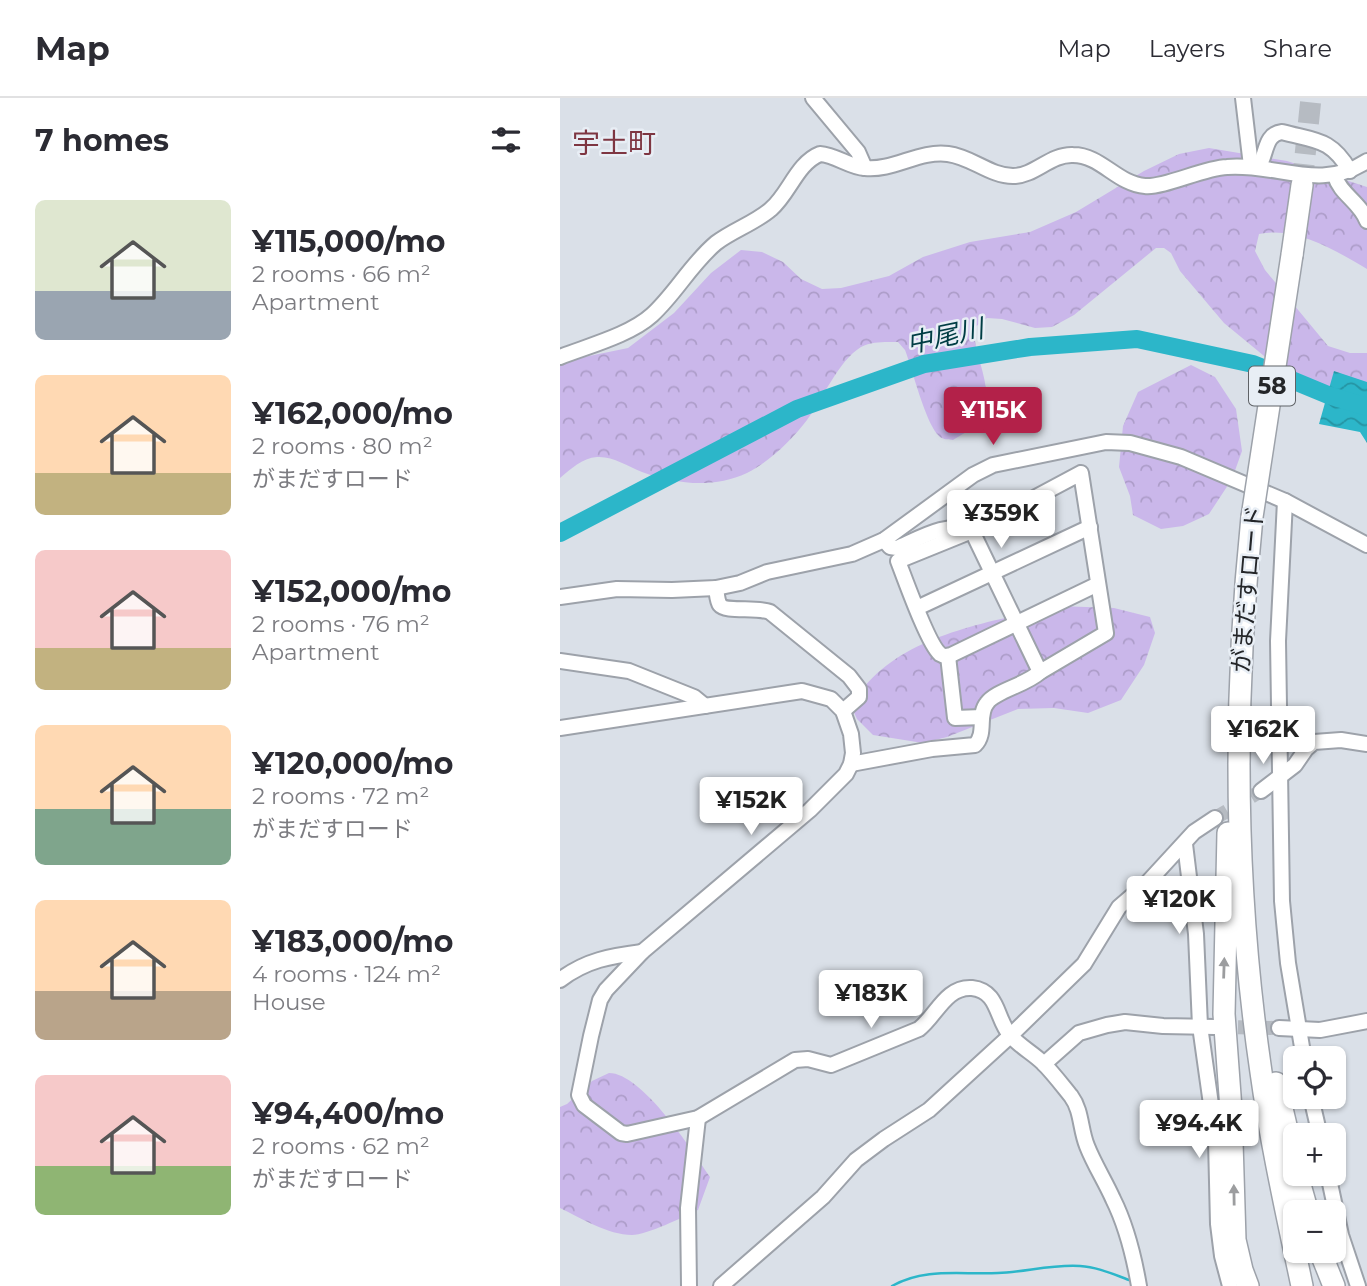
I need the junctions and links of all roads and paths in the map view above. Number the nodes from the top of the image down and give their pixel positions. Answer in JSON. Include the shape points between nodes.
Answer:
{"nodes":[{"id":1,"x":813,"y":98,"type":"edge"},
{"id":2,"x":1243,"y":98,"type":"edge"},
{"id":3,"x":1367,"y":161,"type":"edge"},
{"id":4,"x":1255,"y":167,"type":"junction"},
{"id":5,"x":865,"y":168,"type":"junction"},
{"id":6,"x":1343,"y":174,"type":"junction"},
{"id":7,"x":1302,"y":185,"type":"tunnel mouth"},
{"id":8,"x":1367,"y":221,"type":"edge"},
{"id":9,"x":560,"y":358,"type":"edge"},
{"id":10,"x":1284,"y":501,"type":"junction"},
{"id":11,"x":1090,"y":527,"type":"junction"},
{"id":12,"x":972,"y":531,"type":"junction"},
{"id":13,"x":884,"y":540,"type":"junction"},
{"id":14,"x":1367,"y":545,"type":"edge"},
{"id":15,"x":992,"y":573,"type":"junction"},
{"id":16,"x":1098,"y":584,"type":"junction"},
{"id":17,"x":716,"y":588,"type":"junction"},
{"id":18,"x":560,"y":597,"type":"edge"},
{"id":19,"x":917,"y":608,"type":"junction"},
{"id":20,"x":1016,"y":624,"type":"junction"},
{"id":21,"x":948,"y":656,"type":"junction"},
{"id":22,"x":560,"y":661,"type":"edge"},
{"id":23,"x":1040,"y":672,"type":"junction"},
{"id":24,"x":705,"y":706,"type":"junction"},
{"id":25,"x":843,"y":711,"type":"junction"},
{"id":26,"x":982,"y":716,"type":"junction"},
{"id":27,"x":560,"y":728,"type":"edge"},
{"id":28,"x":1239,"y":741,"type":"junction"},
{"id":29,"x":1367,"y":744,"type":"edge"},
{"id":30,"x":851,"y":764,"type":"junction"},
{"id":31,"x":1281,"y":776,"type":"junction"},
{"id":32,"x":1261,"y":790,"type":"tunnel mouth"},
{"id":33,"x":1215,"y":818,"type":"tunnel mouth"},
{"id":34,"x":1185,"y":844,"type":"junction"},
{"id":35,"x":642,"y":952,"type":"junction"},
{"id":36,"x":1248,"y":955,"type":"junction"},
{"id":37,"x":560,"y":980,"type":"edge"},
{"id":38,"x":1367,"y":1021,"type":"edge"},
{"id":39,"x":1207,"y":1026,"type":"junction"},
{"id":40,"x":1279,"y":1028,"type":"tunnel mouth"},
{"id":41,"x":1298,"y":1028,"type":"junction"},
{"id":42,"x":1010,"y":1036,"type":"junction"},
{"id":43,"x":1301,"y":1046,"type":"edge"},
{"id":44,"x":1044,"y":1064,"type":"junction"},
{"id":45,"x":698,"y":1118,"type":"junction"},
{"id":46,"x":1286,"y":1123,"type":"edge"},
{"id":47,"x":1331,"y":1186,"type":"edge"},
{"id":48,"x":1325,"y":1263,"type":"edge"},
{"id":49,"x":1138,"y":1284,"type":"edge"},
{"id":50,"x":689,"y":1286,"type":"edge"},
{"id":51,"x":721,"y":1286,"type":"edge"},
{"id":52,"x":1230,"y":1286,"type":"edge"},
{"id":53,"x":1248,"y":1286,"type":"edge"},
{"id":54,"x":1302,"y":1286,"type":"edge"},
{"id":55,"x":1334,"y":1286,"type":"edge"},
{"id":56,"x":1358,"y":1286,"type":"edge"}],
"edges":[{"from":1,"to":5,"type":"street","via":[[858,152]]},
{"from":2,"to":4,"type":"street"},
{"from":3,"to":6,"type":"street"},
{"from":4,"to":5,"type":"street","via":[[1225,167],[1152,186],[1131,183],[1093,159],[1075,154],[1016,176],[943,153]]},
{"from":4,"to":6,"type":"street"},
{"from":4,"to":6,"type":"street","via":[[1264,160],[1270,138],[1282,132],[1331,146],[1342,157]]},
{"from":5,"to":9,"type":"street","via":[[828,154],[811,157],[784,197],[718,242],[640,325]]},
{"from":6,"to":8,"type":"street","via":[[1338,185]]},
{"from":7,"to":28,"type":"highway","name":"がまだすロード","number":"58","bridge":true,"via":[[1252,517]]},
{"from":10,"to":13,"type":"street","via":[[1181,457],[1130,443],[1106,442],[993,466],[973,475]]},
{"from":10,"to":14,"type":"street"},
{"from":10,"to":31,"type":"street","via":[[1278,641]]},
{"from":11,"to":12,"type":"street","via":[[1081,473]]},
{"from":11,"to":15,"type":"street"},
{"from":11,"to":16,"type":"street"},
{"from":12,"to":13,"type":"street","via":[[952,528],[897,548]]},
{"from":12,"to":15,"type":"street"},
{"from":12,"to":19,"type":"street","via":[[898,561]]},
{"from":13,"to":17,"type":"street","via":[[852,554]]},
{"from":15,"to":19,"type":"street"},
{"from":15,"to":20,"type":"street"},
{"from":16,"to":20,"type":"street"},
{"from":16,"to":23,"type":"street","via":[[1106,633]]},
{"from":17,"to":18,"type":"street","via":[[617,589]]},
{"from":17,"to":25,"type":"street","via":[[722,607],[770,611],[849,677],[859,689],[859,697]]},
{"from":19,"to":21,"type":"street","via":[[939,653]]},
{"from":20,"to":21,"type":"street"},
{"from":20,"to":23,"type":"street"},
{"from":21,"to":26,"type":"street","via":[[955,718]]},
{"from":22,"to":24,"type":"street","via":[[629,671],[694,697]]},
{"from":23,"to":26,"type":"street","via":[[989,700]]},
{"from":24,"to":25,"type":"street","via":[[802,691],[831,699]]},
{"from":24,"to":27,"type":"street"},
{"from":25,"to":30,"type":"street","via":[[851,734]]},
{"from":26,"to":30,"type":"street","via":[[981,736],[975,745]]},
{"from":28,"to":36,"type":"highway","name":"がまだすロード","number":"58"},
{"from":53,"to":28,"type":"highway","one_way":true,"via":[[1235,1240],[1224,1014],[1228,833]]},
{"from":29,"to":31,"type":"street","via":[[1314,742]]},
{"from":30,"to":35,"type":"street","via":[[810,810]]},
{"from":31,"to":32,"type":"street"},
{"from":31,"to":41,"type":"street","via":[[1282,901]]},
{"from":33,"to":34,"type":"street"},
{"from":34,"to":39,"type":"street"},
{"from":34,"to":42,"type":"street","via":[[1119,908],[1079,970]]},
{"from":35,"to":37,"type":"street","via":[[605,956]]},
{"from":35,"to":45,"type":"street","via":[[600,1000],[580,1100],[627,1134]]},
{"from":36,"to":46,"type":"highway"},
{"from":36,"to":54,"type":"highway","name":"がまだすロード","number":"58","via":[[1270,1126]]},
{"from":38,"to":41,"type":"street","via":[[1337,1028]]},
{"from":39,"to":44,"type":"street","via":[[1107,1025],[1079,1033]]},
{"from":39,"to":52,"type":"street","via":[[1218,1224]]},
{"from":40,"to":41,"type":"street"},
{"from":41,"to":43,"type":"street"},
{"from":42,"to":44,"type":"street"},
{"from":42,"to":45,"type":"street","via":[[994,1001],[969,988],[959,990],[919,1029],[831,1065],[795,1060]]},
{"from":42,"to":51,"type":"street","via":[[929,1110],[856,1160],[823,1197]]},
{"from":44,"to":49,"type":"street","via":[[1079,1109],[1086,1144],[1115,1201],[1129,1242]]},
{"from":45,"to":50,"type":"street","via":[[688,1208]]},
{"from":47,"to":56,"type":"street"},
{"from":48,"to":55,"type":"highway"}]}
